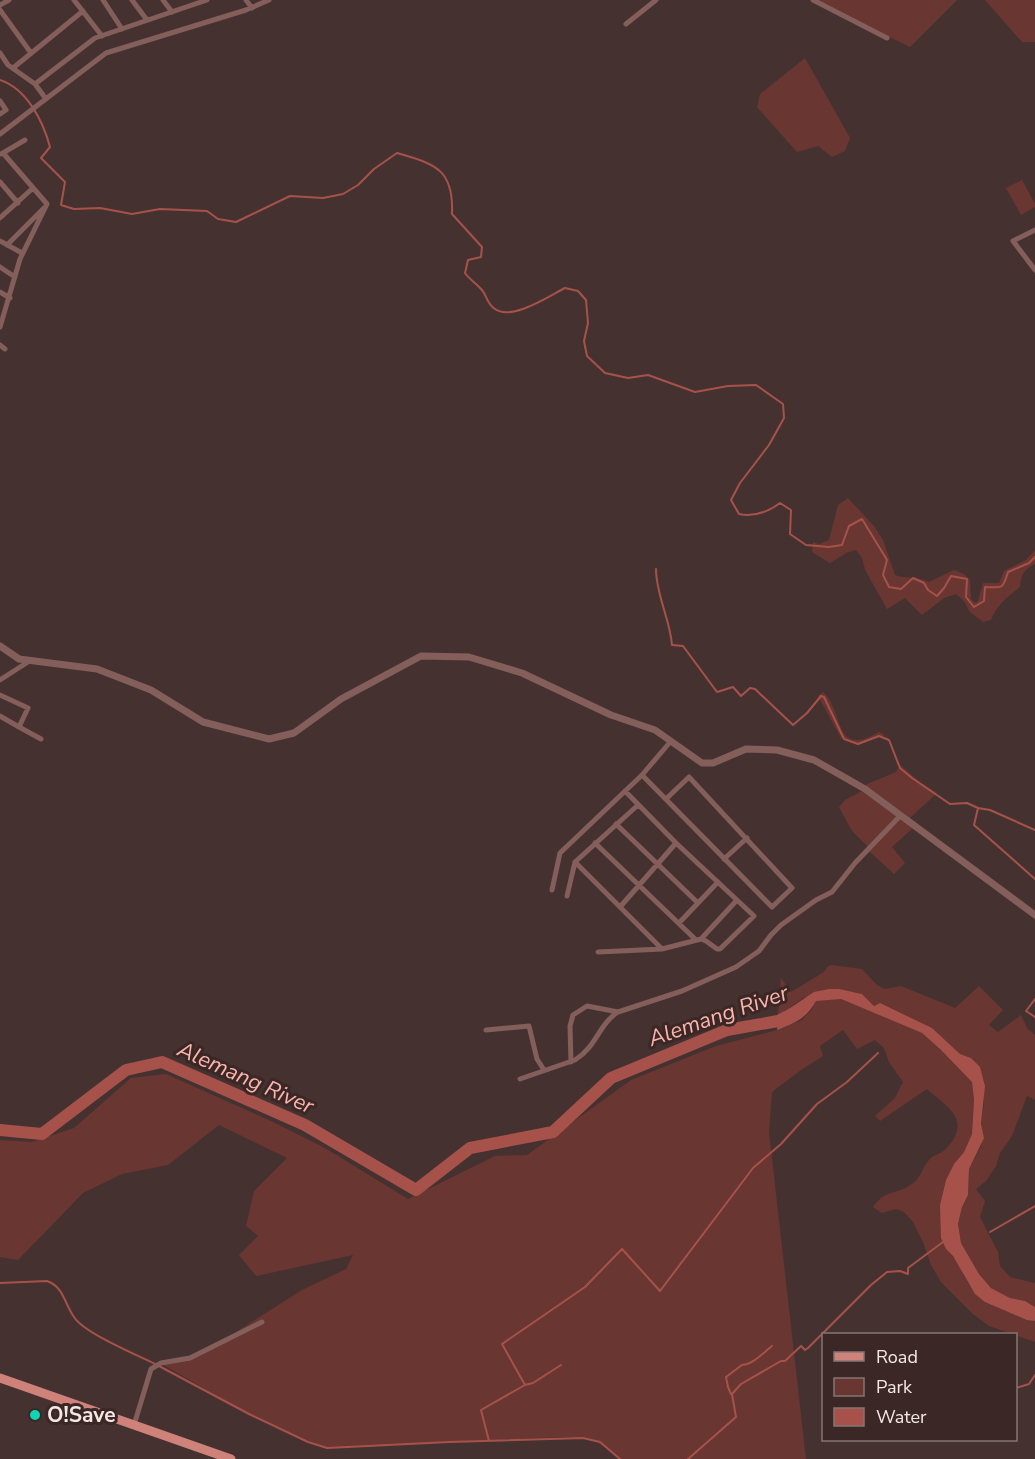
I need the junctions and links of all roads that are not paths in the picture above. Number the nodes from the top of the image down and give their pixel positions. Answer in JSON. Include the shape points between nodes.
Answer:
{"nodes":[{"id":1,"x":9,"y":0,"type":"edge"},
{"id":2,"x":74,"y":0,"type":"edge"},
{"id":3,"x":103,"y":0,"type":"edge"},
{"id":4,"x":132,"y":0,"type":"edge"},
{"id":5,"x":163,"y":0,"type":"edge"},
{"id":6,"x":207,"y":0,"type":"edge"},
{"id":7,"x":246,"y":0,"type":"edge"},
{"id":8,"x":268,"y":0,"type":"edge"},
{"id":9,"x":656,"y":0,"type":"edge"},
{"id":10,"x":813,"y":0,"type":"edge"},
{"id":11,"x":192,"y":2,"type":"edge"},
{"id":12,"x":0,"y":7,"type":"edge"},
{"id":13,"x":252,"y":8,"type":"junction"},
{"id":14,"x":83,"y":11,"type":"junction"},
{"id":15,"x":172,"y":12,"type":"junction"},
{"id":16,"x":147,"y":20,"type":"junction"},
{"id":17,"x":626,"y":24,"type":"dead end"},
{"id":18,"x":122,"y":28,"type":"junction"},
{"id":19,"x":102,"y":36,"type":"junction"},
{"id":20,"x":888,"y":38,"type":"dead end"},
{"id":21,"x":32,"y":53,"type":"junction"},
{"id":22,"x":1,"y":55,"type":"edge"},
{"id":23,"x":13,"y":68,"type":"junction"},
{"id":24,"x":35,"y":84,"type":"junction"},
{"id":25,"x":46,"y":99,"type":"junction"},
{"id":26,"x":0,"y":101,"type":"edge"},
{"id":27,"x":0,"y":114,"type":"edge"},
{"id":28,"x":0,"y":134,"type":"edge"},
{"id":29,"x":25,"y":140,"type":"dead end"},
{"id":30,"x":1,"y":154,"type":"edge"},
{"id":31,"x":0,"y":182,"type":"edge"},
{"id":32,"x":33,"y":188,"type":"junction"},
{"id":33,"x":18,"y":203,"type":"junction"},
{"id":34,"x":47,"y":204,"type":"junction"},
{"id":35,"x":0,"y":218,"type":"edge"},
{"id":36,"x":1035,"y":230,"type":"edge"},
{"id":37,"x":0,"y":241,"type":"edge"},
{"id":38,"x":7,"y":245,"type":"junction"},
{"id":39,"x":22,"y":253,"type":"junction"},
{"id":40,"x":0,"y":267,"type":"edge"},
{"id":41,"x":1035,"y":270,"type":"edge"},
{"id":42,"x":15,"y":277,"type":"junction"},
{"id":43,"x":0,"y":292,"type":"edge"},
{"id":44,"x":9,"y":298,"type":"junction"},
{"id":45,"x":1,"y":319,"type":"edge"},
{"id":46,"x":0,"y":327,"type":"edge"},
{"id":47,"x":0,"y":646,"type":"edge"},
{"id":48,"x":31,"y":660,"type":"junction"},
{"id":49,"x":0,"y":680,"type":"edge"},
{"id":50,"x":0,"y":695,"type":"edge"},
{"id":51,"x":0,"y":716,"type":"edge"},
{"id":52,"x":19,"y":727,"type":"junction"},
{"id":53,"x":41,"y":739,"type":"dead end"},
{"id":54,"x":671,"y":741,"type":"junction"},
{"id":55,"x":642,"y":775,"type":"junction"},
{"id":56,"x":626,"y":791,"type":"junction"},
{"id":57,"x":666,"y":798,"type":"junction"},
{"id":58,"x":638,"y":806,"type":"junction"},
{"id":59,"x":901,"y":815,"type":"junction"},
{"id":60,"x":616,"y":824,"type":"junction"},
{"id":61,"x":747,"y":838,"type":"junction"},
{"id":62,"x":595,"y":843,"type":"junction"},
{"id":63,"x":676,"y":843,"type":"junction"},
{"id":64,"x":724,"y":859,"type":"junction"},
{"id":65,"x":574,"y":862,"type":"junction"},
{"id":66,"x":658,"y":864,"type":"junction"},
{"id":67,"x":717,"y":882,"type":"junction"},
{"id":68,"x":638,"y":886,"type":"junction"},
{"id":69,"x":552,"y":890,"type":"dead end"},
{"id":70,"x":567,"y":896,"type":"dead end"},
{"id":71,"x":737,"y":900,"type":"junction"},
{"id":72,"x":698,"y":903,"type":"junction"},
{"id":73,"x":620,"y":907,"type":"junction"},
{"id":74,"x":1035,"y":915,"type":"edge"},
{"id":75,"x":679,"y":923,"type":"junction"},
{"id":76,"x":698,"y":940,"type":"junction"},
{"id":77,"x":662,"y":949,"type":"junction"},
{"id":78,"x":598,"y":952,"type":"dead end"},
{"id":79,"x":618,"y":1012,"type":"junction"},
{"id":80,"x":486,"y":1030,"type":"dead end"},
{"id":81,"x":571,"y":1062,"type":"junction"},
{"id":82,"x":544,"y":1070,"type":"junction"},
{"id":83,"x":519,"y":1078,"type":"dead end"},
{"id":84,"x":262,"y":1322,"type":"dead end"},
{"id":85,"x":0,"y":1378,"type":"edge"},
{"id":86,"x":134,"y":1425,"type":"junction"},
{"id":87,"x":231,"y":1459,"type":"edge"}],
"edges":[{"from":1,"to":12,"type":"street"},
{"from":2,"to":14,"type":"street"},
{"from":3,"to":18,"type":"street"},
{"from":4,"to":16,"type":"street"},
{"from":5,"to":15,"type":"street"},
{"from":6,"to":11,"type":"street"},
{"from":7,"to":13,"type":"street"},
{"from":8,"to":13,"type":"street"},
{"from":9,"to":17,"type":"street"},
{"from":10,"to":20,"type":"street"},
{"from":11,"to":15,"type":"street"},
{"from":12,"to":21,"type":"street"},
{"from":13,"to":25,"type":"street","via":[[106,53]]},
{"from":14,"to":19,"type":"street"},
{"from":14,"to":21,"type":"street"},
{"from":15,"to":16,"type":"street"},
{"from":16,"to":18,"type":"street"},
{"from":18,"to":19,"type":"street"},
{"from":19,"to":24,"type":"street"},
{"from":21,"to":23,"type":"street"},
{"from":22,"to":23,"type":"street"},
{"from":23,"to":24,"type":"street"},
{"from":24,"to":25,"type":"street"},
{"from":25,"to":28,"type":"street"},
{"from":26,"to":27,"type":"street","via":[[6,110]]},
{"from":29,"to":30,"type":"street"},
{"from":30,"to":32,"type":"street"},
{"from":31,"to":33,"type":"street"},
{"from":32,"to":33,"type":"street"},
{"from":32,"to":34,"type":"street"},
{"from":33,"to":35,"type":"street"},
{"from":34,"to":38,"type":"street"},
{"from":34,"to":39,"type":"street"},
{"from":36,"to":41,"type":"street","via":[[1013,241]]},
{"from":37,"to":38,"type":"street"},
{"from":38,"to":39,"type":"street"},
{"from":39,"to":42,"type":"street"},
{"from":40,"to":42,"type":"street"},
{"from":42,"to":44,"type":"street"},
{"from":43,"to":44,"type":"street"},
{"from":44,"to":45,"type":"street"},
{"from":45,"to":46,"type":"street"},
{"from":47,"to":48,"type":"street","via":[[19,659]]},
{"from":48,"to":49,"type":"street"},
{"from":48,"to":54,"type":"street","via":[[97,669],[151,690],[203,722],[269,739],[294,733],[341,699],[421,656],[469,657],[522,673],[611,715],[655,730]]},
{"from":50,"to":52,"type":"street","via":[[28,708]]},
{"from":51,"to":52,"type":"street"},
{"from":52,"to":53,"type":"street"},
{"from":54,"to":55,"type":"street"},
{"from":54,"to":59,"type":"street","via":[[706,764],[746,749],[777,750],[814,760]]},
{"from":55,"to":56,"type":"street"},
{"from":55,"to":57,"type":"street"},
{"from":56,"to":58,"type":"street"},
{"from":56,"to":69,"type":"street","via":[[560,853]]},
{"from":57,"to":61,"type":"street","via":[[689,777]]},
{"from":57,"to":64,"type":"street"},
{"from":58,"to":60,"type":"street"},
{"from":58,"to":63,"type":"street"},
{"from":59,"to":74,"type":"street"},
{"from":59,"to":79,"type":"street","via":[[832,892],[781,925],[759,951],[682,991]]},
{"from":60,"to":62,"type":"street"},
{"from":60,"to":66,"type":"street"},
{"from":61,"to":64,"type":"street"},
{"from":61,"to":64,"type":"street","via":[[792,888],[772,907]]},
{"from":62,"to":65,"type":"street"},
{"from":62,"to":68,"type":"street"},
{"from":63,"to":66,"type":"street"},
{"from":63,"to":67,"type":"street"},
{"from":65,"to":70,"type":"street"},
{"from":65,"to":73,"type":"street"},
{"from":66,"to":68,"type":"street"},
{"from":66,"to":72,"type":"street"},
{"from":67,"to":71,"type":"street"},
{"from":67,"to":72,"type":"street"},
{"from":68,"to":73,"type":"street"},
{"from":68,"to":75,"type":"street"},
{"from":71,"to":76,"type":"street"},
{"from":71,"to":76,"type":"street","via":[[754,916],[720,949]]},
{"from":72,"to":75,"type":"street"},
{"from":73,"to":77,"type":"street"},
{"from":75,"to":76,"type":"street"},
{"from":76,"to":77,"type":"street"},
{"from":77,"to":78,"type":"street"},
{"from":79,"to":81,"type":"street","via":[[610,1017],[588,1051]]},
{"from":79,"to":81,"type":"street","via":[[587,1006],[573,1015]]},
{"from":80,"to":82,"type":"street","via":[[529,1026],[537,1059]]},
{"from":81,"to":82,"type":"street"},
{"from":82,"to":83,"type":"street"},
{"from":84,"to":86,"type":"street","via":[[190,1358],[161,1363],[152,1369]]},
{"from":85,"to":86,"type":"main road"},
{"from":86,"to":87,"type":"main road"}]}
